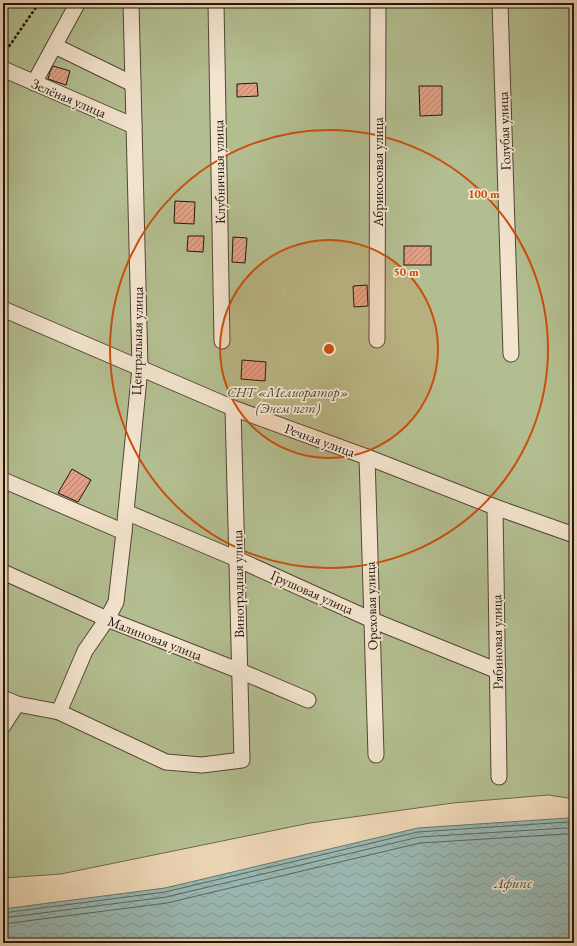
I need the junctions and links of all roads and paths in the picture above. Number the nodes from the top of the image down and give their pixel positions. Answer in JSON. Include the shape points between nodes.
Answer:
{"nodes":[{"id":1,"x":39,"y":3,"type":"edge"},
{"id":2,"x":131,"y":3,"type":"edge"},
{"id":3,"x":216,"y":3,"type":"edge"},
{"id":4,"x":378,"y":3,"type":"edge"},
{"id":5,"x":500,"y":3,"type":"edge"},
{"id":6,"x":76,"y":6,"type":"dead end"},
{"id":7,"x":55,"y":46,"type":"junction"},
{"id":8,"x":3,"y":55,"type":"edge"},
{"id":9,"x":3,"y":70,"type":"edge"},
{"id":10,"x":34,"y":83,"type":"junction"},
{"id":11,"x":133,"y":84,"type":"junction"},
{"id":12,"x":134,"y":126,"type":"junction"},
{"id":13,"x":3,"y":309,"type":"edge"},
{"id":14,"x":377,"y":340,"type":"dead end"},
{"id":15,"x":222,"y":341,"type":"dead end"},
{"id":16,"x":511,"y":354,"type":"dead end"},
{"id":17,"x":140,"y":368,"type":"junction"},
{"id":18,"x":233,"y":408,"type":"junction"},
{"id":19,"x":367,"y":457,"type":"junction"},
{"id":20,"x":3,"y":480,"type":"edge"},
{"id":21,"x":495,"y":507,"type":"junction"},
{"id":22,"x":126,"y":512,"type":"junction"},
{"id":23,"x":124,"y":532,"type":"junction"},
{"id":24,"x":574,"y":535,"type":"edge"},
{"id":25,"x":237,"y":559,"type":"junction"},
{"id":26,"x":3,"y":572,"type":"edge"},
{"id":27,"x":107,"y":619,"type":"junction"},
{"id":28,"x":372,"y":620,"type":"junction"},
{"id":29,"x":240,"y":671,"type":"junction"},
{"id":30,"x":498,"y":671,"type":"junction"},
{"id":31,"x":308,"y":700,"type":"dead end"},
{"id":32,"x":10,"y":701,"type":"edge"},
{"id":33,"x":59,"y":712,"type":"junction"},
{"id":34,"x":3,"y":726,"type":"edge"},
{"id":35,"x":376,"y":756,"type":"dead end"},
{"id":36,"x":499,"y":777,"type":"dead end"}],
"edges":[{"from":1,"to":8,"type":"path"},
{"from":2,"to":11,"type":"street","name":"Центральная улица"},
{"from":3,"to":15,"type":"street","name":"Клубничная улица"},
{"from":4,"to":14,"type":"street","name":"Абрикосовая улица"},
{"from":5,"to":16,"type":"street","name":"Голубая улица"},
{"from":6,"to":7,"type":"street"},
{"from":7,"to":10,"type":"street"},
{"from":7,"to":11,"type":"street"},
{"from":9,"to":10,"type":"street","name":"Зелёная улица"},
{"from":10,"to":12,"type":"street","name":"Зелёная улица"},
{"from":11,"to":12,"type":"street","name":"Центральная улица"},
{"from":12,"to":17,"type":"street","name":"Центральная улица"},
{"from":13,"to":17,"type":"street","name":"Речная улица"},
{"from":17,"to":18,"type":"street","name":"Речная улица"},
{"from":17,"to":22,"type":"street","name":"Центральная улица"},
{"from":18,"to":19,"type":"street","name":"Речная улица"},
{"from":18,"to":25,"type":"street","name":"Виноградная улица"},
{"from":19,"to":21,"type":"street","name":"Речная улица"},
{"from":19,"to":28,"type":"street","name":"Ореховая улица"},
{"from":20,"to":23,"type":"street"},
{"from":21,"to":24,"type":"street","name":"Речная улица"},
{"from":21,"to":30,"type":"street","name":"Рябиновая улица"},
{"from":22,"to":23,"type":"street","name":"Центральная улица"},
{"from":22,"to":25,"type":"street","name":"Грушовая улица"},
{"from":23,"to":27,"type":"street","name":"Центральная улица","via":[[116,602]]},
{"from":25,"to":28,"type":"street","name":"Грушовая улица"},
{"from":25,"to":29,"type":"street","name":"Виноградная улица"},
{"from":26,"to":27,"type":"street","name":"Малиновая улица"},
{"from":27,"to":29,"type":"street","name":"Малиновая улица"},
{"from":27,"to":33,"type":"street","name":"Центральная улица","via":[[85,651]]},
{"from":28,"to":30,"type":"street","name":"Грушовая улица"},
{"from":28,"to":35,"type":"street","name":"Ореховая улица"},
{"from":29,"to":31,"type":"street","name":"Малиновая улица"},
{"from":29,"to":33,"type":"street","name":"Виноградная улица","via":[[242,760],[202,765],[166,762]]},
{"from":30,"to":36,"type":"street","name":"Рябиновая улица"},
{"from":32,"to":33,"type":"street"},
{"from":32,"to":34,"type":"street"}]}
